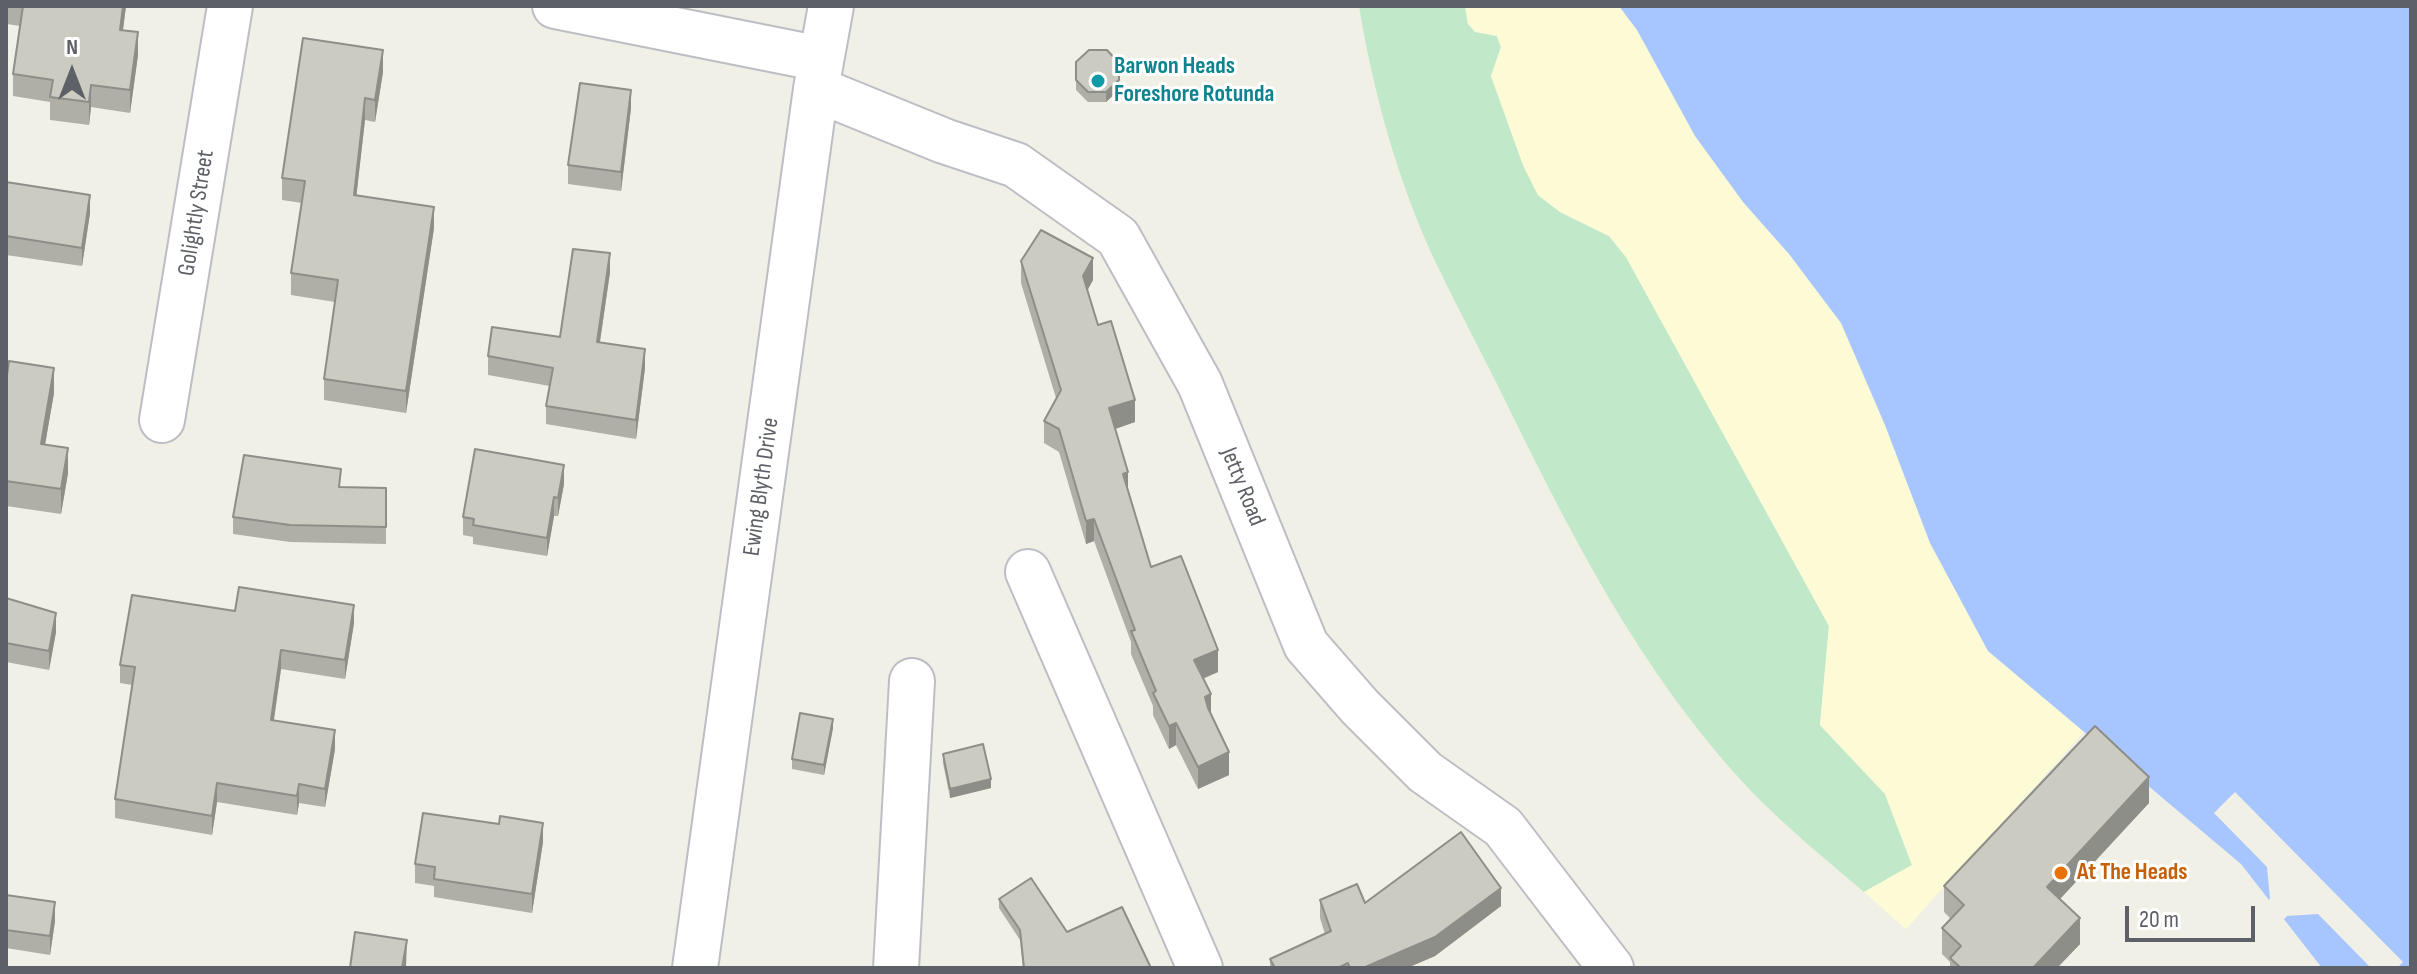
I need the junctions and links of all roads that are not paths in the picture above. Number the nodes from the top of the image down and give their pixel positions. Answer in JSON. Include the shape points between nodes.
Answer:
{"nodes":[{"id":1,"x":230,"y":6,"type":"edge"},
{"id":2,"x":555,"y":6,"type":"edge"},
{"id":3,"x":831,"y":6,"type":"edge"},
{"id":4,"x":819,"y":74,"type":"junction"},
{"id":5,"x":162,"y":420,"type":"dead end"},
{"id":6,"x":1028,"y":572,"type":"dead end"},
{"id":7,"x":912,"y":681,"type":"dead end"},
{"id":8,"x":695,"y":968,"type":"edge"},
{"id":9,"x":896,"y":968,"type":"edge"},
{"id":10,"x":1200,"y":968,"type":"edge"},
{"id":11,"x":1611,"y":968,"type":"edge"}],
"edges":[{"from":1,"to":5,"type":"street","name":"Golightly Street"},
{"from":2,"to":4,"type":"street","name":"Jetty Road"},
{"from":3,"to":4,"type":"street","name":"Ewing Blyth Drive"},
{"from":4,"to":8,"type":"street","name":"Ewing Blyth Drive"},
{"from":4,"to":11,"type":"street","name":"Jetty Road","via":[[944,141],[1016,165],[1118,237],[1200,384],[1306,645],[1425,772],[1503,827]]},
{"from":6,"to":10,"type":"street"},
{"from":7,"to":9,"type":"street"}]}
